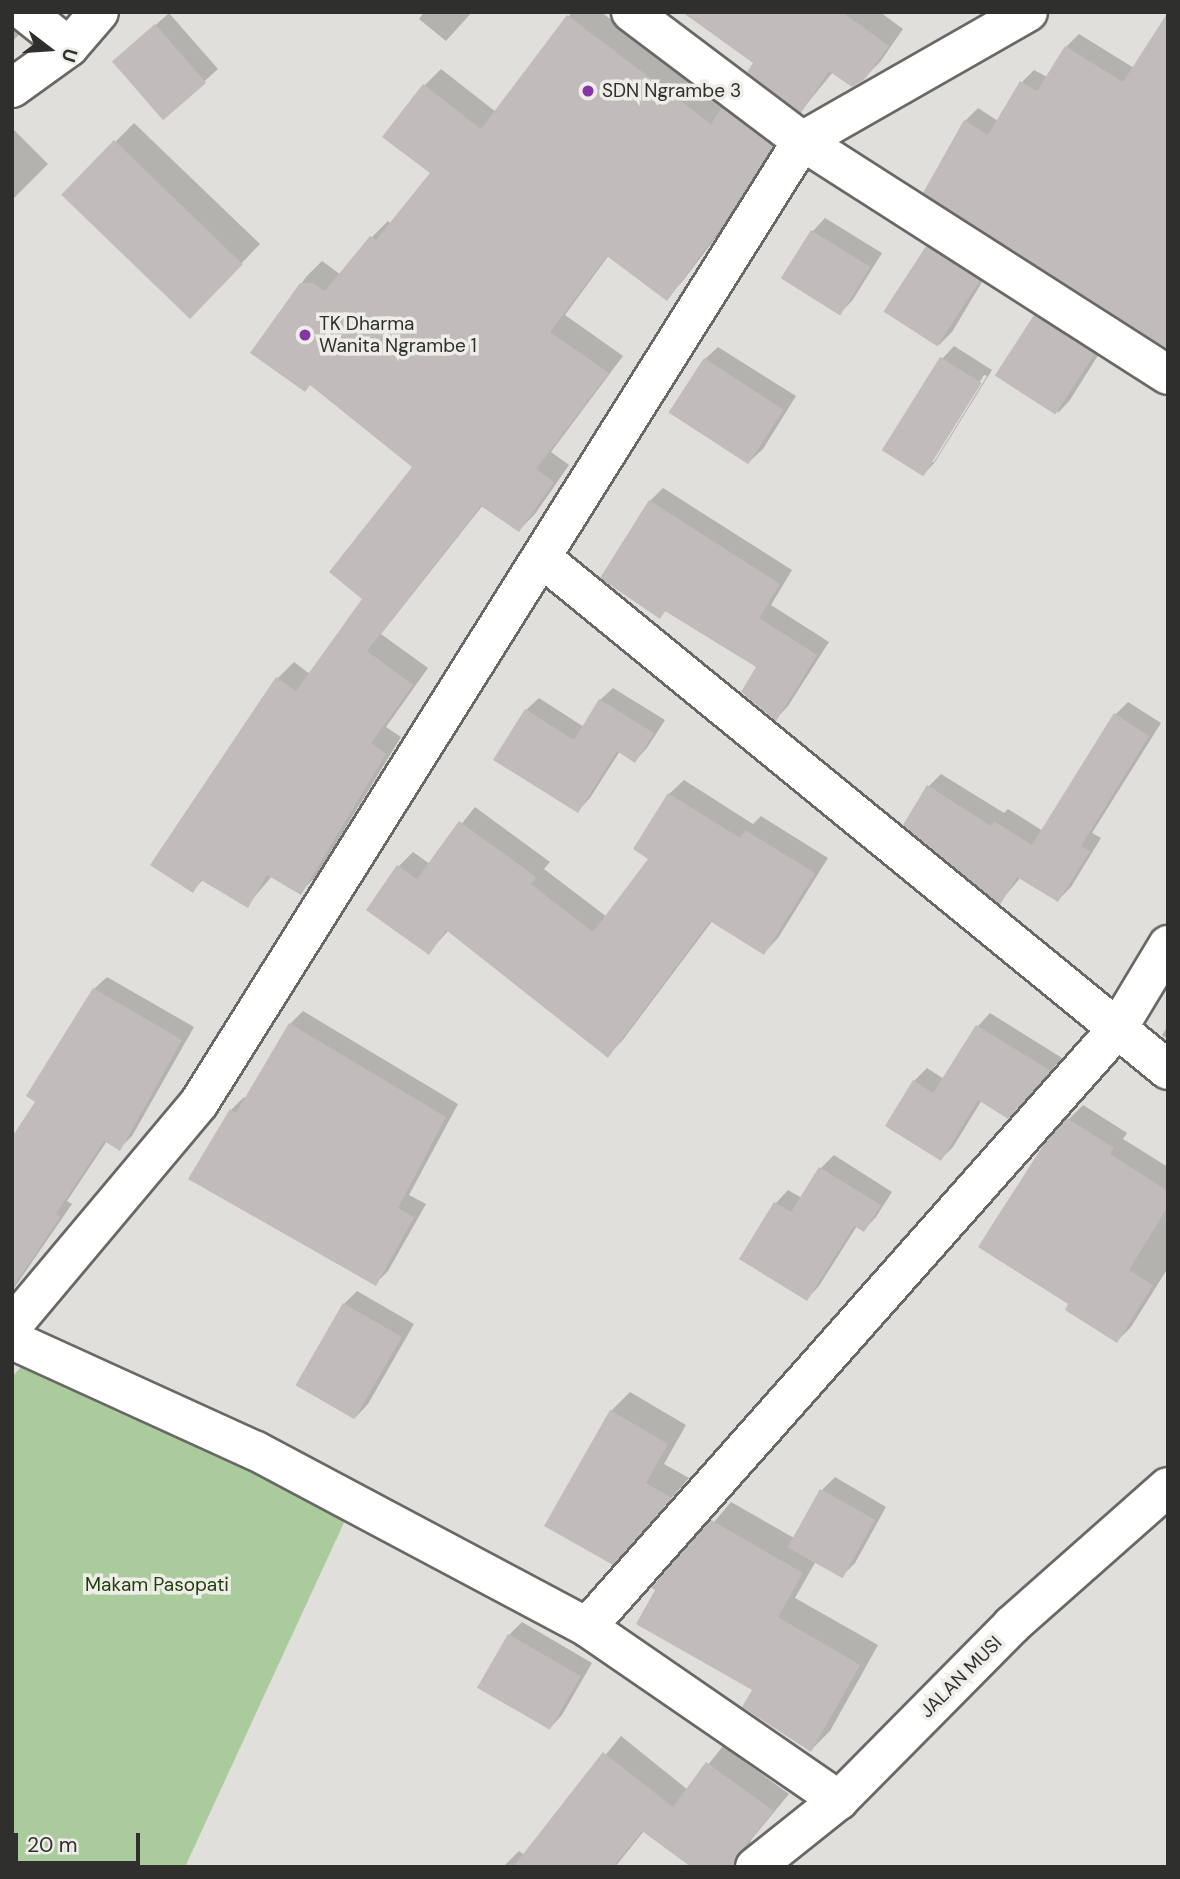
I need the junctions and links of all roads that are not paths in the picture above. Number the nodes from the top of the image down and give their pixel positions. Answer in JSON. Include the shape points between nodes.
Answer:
{"nodes":[{"id":1,"x":25,"y":12,"type":"edge"},
{"id":2,"x":99,"y":12,"type":"edge"},
{"id":3,"x":631,"y":12,"type":"edge"},
{"id":4,"x":1028,"y":12,"type":"edge"},
{"id":5,"x":69,"y":47,"type":"junction"},
{"id":6,"x":12,"y":88,"type":"edge"},
{"id":7,"x":802,"y":142,"type":"junction"},
{"id":8,"x":1168,"y":375,"type":"edge"},
{"id":9,"x":543,"y":559,"type":"junction"},
{"id":10,"x":1168,"y":945,"type":"edge"},
{"id":11,"x":1118,"y":1028,"type":"junction"},
{"id":12,"x":1168,"y":1070,"type":"edge"},
{"id":13,"x":12,"y":1326,"type":"edge"},
{"id":14,"x":12,"y":1340,"type":"edge"},
{"id":15,"x":1168,"y":1487,"type":"edge"},
{"id":16,"x":587,"y":1627,"type":"junction"},
{"id":17,"x":839,"y":1800,"type":"junction"},
{"id":18,"x":755,"y":1867,"type":"edge"}],
"edges":[{"from":1,"to":5,"type":"street"},
{"from":2,"to":5,"type":"street"},
{"from":3,"to":7,"type":"street"},
{"from":4,"to":7,"type":"street"},
{"from":5,"to":6,"type":"street"},
{"from":7,"to":8,"type":"street"},
{"from":7,"to":9,"type":"street"},
{"from":9,"to":11,"type":"street"},
{"from":9,"to":13,"type":"street","via":[[200,1103]]},
{"from":10,"to":11,"type":"street"},
{"from":11,"to":12,"type":"street"},
{"from":11,"to":16,"type":"street"},
{"from":14,"to":16,"type":"street","via":[[256,1451]]},
{"from":15,"to":17,"type":"street","name":"JALAN MUSI","via":[[1012,1625]]},
{"from":16,"to":17,"type":"street"},
{"from":17,"to":18,"type":"street","name":"JALAN MUSI"}]}
